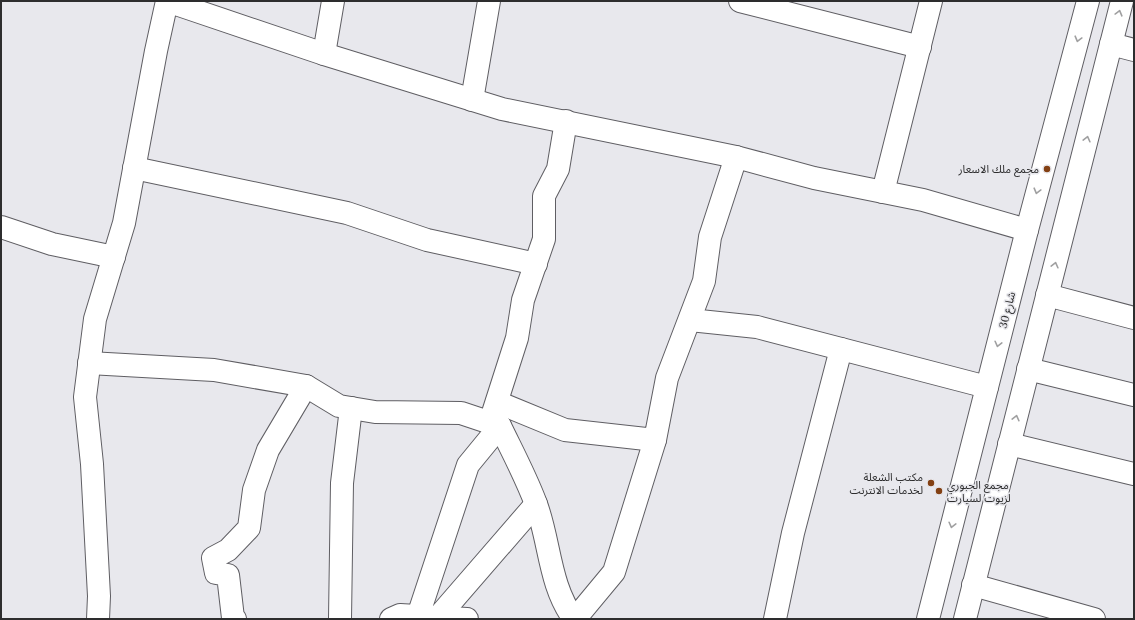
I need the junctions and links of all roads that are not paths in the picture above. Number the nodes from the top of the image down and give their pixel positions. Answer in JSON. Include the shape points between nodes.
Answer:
{"nodes":[{"id":1,"x":167,"y":1,"type":"edge"},
{"id":2,"x":333,"y":1,"type":"edge"},
{"id":3,"x":489,"y":1,"type":"edge"},
{"id":4,"x":740,"y":1,"type":"edge"},
{"id":5,"x":931,"y":1,"type":"edge"},
{"id":6,"x":1088,"y":1,"type":"edge"},
{"id":7,"x":1122,"y":1,"type":"edge"},
{"id":8,"x":785,"y":6,"type":"edge"},
{"id":9,"x":1111,"y":44,"type":"junction"},
{"id":10,"x":920,"y":47,"type":"junction"},
{"id":11,"x":1134,"y":50,"type":"edge"},
{"id":12,"x":324,"y":54,"type":"junction"},
{"id":13,"x":472,"y":100,"type":"junction"},
{"id":14,"x":566,"y":121,"type":"junction"},
{"id":15,"x":736,"y":157,"type":"junction"},
{"id":16,"x":134,"y":168,"type":"junction"},
{"id":17,"x":883,"y":192,"type":"junction"},
{"id":18,"x":1,"y":227,"type":"edge"},
{"id":19,"x":1027,"y":230,"type":"junction"},
{"id":20,"x":114,"y":257,"type":"junction"},
{"id":21,"x":536,"y":264,"type":"junction"},
{"id":22,"x":1047,"y":295,"type":"junction"},
{"id":23,"x":1134,"y":318,"type":"edge"},
{"id":24,"x":690,"y":320,"type":"junction"},
{"id":25,"x":841,"y":349,"type":"junction"},
{"id":26,"x":90,"y":363,"type":"junction"},
{"id":27,"x":1028,"y":369,"type":"junction"},
{"id":28,"x":306,"y":386,"type":"junction"},
{"id":29,"x":987,"y":387,"type":"junction"},
{"id":30,"x":1134,"y":395,"type":"edge"},
{"id":31,"x":497,"y":402,"type":"junction"},
{"id":32,"x":351,"y":408,"type":"junction"},
{"id":33,"x":495,"y":424,"type":"junction"},
{"id":34,"x":655,"y":440,"type":"junction"},
{"id":35,"x":1009,"y":444,"type":"junction"},
{"id":36,"x":1134,"y":474,"type":"edge"},
{"id":37,"x":536,"y":504,"type":"junction"},
{"id":38,"x":973,"y":585,"type":"junction"},
{"id":39,"x":428,"y":616,"type":"junction"},
{"id":40,"x":98,"y":619,"type":"edge"},
{"id":41,"x":235,"y":619,"type":"edge"},
{"id":42,"x":340,"y":619,"type":"edge"},
{"id":43,"x":391,"y":619,"type":"edge"},
{"id":44,"x":467,"y":619,"type":"edge"},
{"id":45,"x":575,"y":619,"type":"edge"},
{"id":46,"x":775,"y":619,"type":"edge"},
{"id":47,"x":928,"y":619,"type":"edge"},
{"id":48,"x":964,"y":619,"type":"edge"},
{"id":49,"x":1094,"y":619,"type":"edge"}],
"edges":[{"from":1,"to":12,"type":"street"},
{"from":1,"to":16,"type":"street"},
{"from":2,"to":12,"type":"street"},
{"from":3,"to":13,"type":"street"},
{"from":4,"to":8,"type":"street"},
{"from":5,"to":10,"type":"street"},
{"from":6,"to":19,"type":"street","name":"شارع 30","one_way":true},
{"from":9,"to":7,"type":"street","one_way":true},
{"from":8,"to":10,"type":"street"},
{"from":9,"to":11,"type":"street"},
{"from":22,"to":9,"type":"street","one_way":true},
{"from":10,"to":17,"type":"street"},
{"from":12,"to":13,"type":"street"},
{"from":13,"to":14,"type":"street","via":[[502,109]]},
{"from":14,"to":15,"type":"street"},
{"from":14,"to":21,"type":"street","via":[[558,169],[544,196],[544,239]]},
{"from":15,"to":17,"type":"street","via":[[814,178]]},
{"from":15,"to":24,"type":"street","via":[[710,237],[704,281]]},
{"from":16,"to":20,"type":"street","via":[[124,223]]},
{"from":16,"to":21,"type":"street","via":[[347,213],[427,240]]},
{"from":17,"to":19,"type":"street","via":[[923,200]]},
{"from":18,"to":20,"type":"street","via":[[52,244]]},
{"from":19,"to":29,"type":"street","name":"شارع 30","one_way":true},
{"from":20,"to":26,"type":"street","via":[[95,319]]},
{"from":21,"to":31,"type":"street"},
{"from":22,"to":23,"type":"street"},
{"from":22,"to":27,"type":"street"},
{"from":24,"to":25,"type":"street","via":[[757,326]]},
{"from":24,"to":34,"type":"street","via":[[668,378]]},
{"from":25,"to":29,"type":"street"},
{"from":25,"to":46,"type":"street","via":[[793,533]]},
{"from":26,"to":28,"type":"street","via":[[214,370]]},
{"from":26,"to":40,"type":"street","via":[[85,397],[92,464]]},
{"from":27,"to":30,"type":"street"},
{"from":35,"to":27,"type":"street","one_way":true},
{"from":28,"to":32,"type":"street","via":[[339,406]]},
{"from":28,"to":41,"type":"street","via":[[268,450],[254,490],[249,528],[228,550],[213,558],[216,573],[228,575]]},
{"from":29,"to":47,"type":"street","name":"شارع 30","one_way":true},
{"from":31,"to":33,"type":"street"},
{"from":31,"to":34,"type":"street","via":[[565,430]]},
{"from":32,"to":33,"type":"street","via":[[375,412],[461,413]]},
{"from":32,"to":42,"type":"street","via":[[342,483]]},
{"from":33,"to":37,"type":"street"},
{"from":33,"to":39,"type":"street","via":[[468,465]]},
{"from":34,"to":45,"type":"street","via":[[614,572]]},
{"from":35,"to":36,"type":"street"},
{"from":35,"to":38,"type":"street"},
{"from":37,"to":39,"type":"street"},
{"from":37,"to":45,"type":"street","via":[[549,559],[565,607]]},
{"from":38,"to":48,"type":"street"},
{"from":38,"to":49,"type":"street"},
{"from":39,"to":43,"type":"street","via":[[400,615]]},
{"from":39,"to":44,"type":"street"}]}
